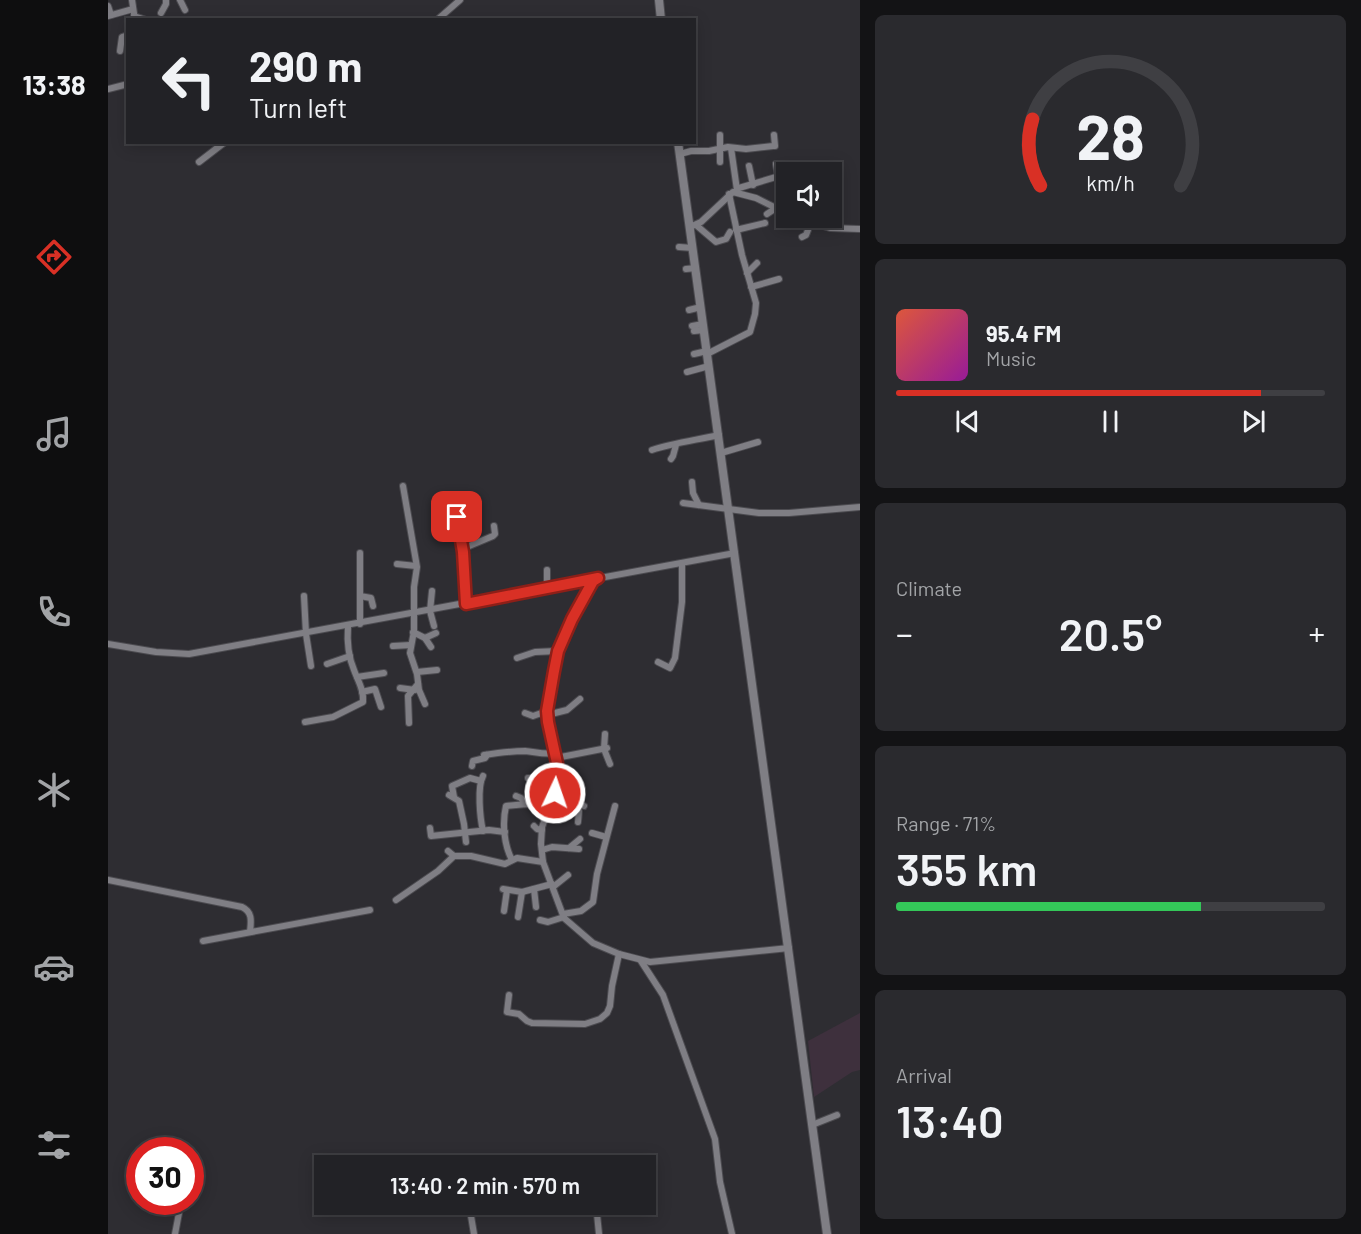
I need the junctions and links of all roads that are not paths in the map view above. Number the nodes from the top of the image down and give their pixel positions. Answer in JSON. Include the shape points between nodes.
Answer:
{"nodes":[{"id":1,"x":132,"y":0,"type":"edge"},
{"id":2,"x":166,"y":0,"type":"edge"},
{"id":3,"x":180,"y":0,"type":"edge"},
{"id":4,"x":460,"y":0,"type":"edge"},
{"id":5,"x":659,"y":0,"type":"edge"},
{"id":6,"x":108,"y":6,"type":"edge"},
{"id":7,"x":185,"y":10,"type":"dead end"},
{"id":8,"x":161,"y":13,"type":"dead end"},
{"id":9,"x":110,"y":15,"type":"edge"},
{"id":10,"x":134,"y":15,"type":"edge"},
{"id":11,"x":439,"y":18,"type":"edge"},
{"id":12,"x":661,"y":18,"type":"edge"},
{"id":13,"x":126,"y":36,"type":"edge"},
{"id":14,"x":120,"y":51,"type":"dead end"},
{"id":15,"x":126,"y":84,"type":"edge"},
{"id":16,"x":108,"y":89,"type":"edge"},
{"id":17,"x":720,"y":135,"type":"dead end"},
{"id":18,"x":774,"y":135,"type":"dead end"},
{"id":19,"x":222,"y":144,"type":"edge"},
{"id":20,"x":678,"y":144,"type":"edge"},
{"id":21,"x":731,"y":148,"type":"junction"},
{"id":22,"x":720,"y":149,"type":"junction"},
{"id":23,"x":680,"y":154,"type":"junction"},
{"id":24,"x":199,"y":162,"type":"dead end"},
{"id":25,"x":720,"y":162,"type":"dead end"},
{"id":26,"x":749,"y":166,"type":"dead end"},
{"id":27,"x":776,"y":177,"type":"edge"},
{"id":28,"x":753,"y":185,"type":"junction"},
{"id":29,"x":733,"y":192,"type":"junction"},
{"id":30,"x":776,"y":208,"type":"joint"},
{"id":31,"x":766,"y":214,"type":"dead end"},
{"id":32,"x":765,"y":223,"type":"dead end"},
{"id":33,"x":693,"y":226,"type":"junction"},
{"id":34,"x":807,"y":228,"type":"edge"},
{"id":35,"x":830,"y":228,"type":"edge"},
{"id":36,"x":860,"y":229,"type":"edge"},
{"id":37,"x":733,"y":231,"type":"junction"},
{"id":38,"x":802,"y":237,"type":"dead end"},
{"id":39,"x":679,"y":247,"type":"dead end"},
{"id":40,"x":693,"y":248,"type":"junction"},
{"id":41,"x":757,"y":263,"type":"dead end"},
{"id":42,"x":696,"y":268,"type":"junction"},
{"id":43,"x":686,"y":269,"type":"dead end"},
{"id":44,"x":747,"y":273,"type":"junction"},
{"id":45,"x":779,"y":279,"type":"dead end"},
{"id":46,"x":752,"y":287,"type":"junction"},
{"id":47,"x":701,"y":307,"type":"junction"},
{"id":48,"x":689,"y":310,"type":"dead end"},
{"id":49,"x":704,"y":327,"type":"junction"},
{"id":50,"x":693,"y":328,"type":"dead end"},
{"id":51,"x":707,"y":352,"type":"junction"},
{"id":52,"x":694,"y":354,"type":"dead end"},
{"id":53,"x":709,"y":366,"type":"junction"},
{"id":54,"x":687,"y":372,"type":"dead end"},
{"id":55,"x":719,"y":435,"type":"junction"},
{"id":56,"x":758,"y":442,"type":"dead end"},
{"id":57,"x":676,"y":445,"type":"junction"},
{"id":58,"x":652,"y":450,"type":"dead end"},
{"id":59,"x":721,"y":453,"type":"junction"},
{"id":60,"x":671,"y":459,"type":"dead end"},
{"id":61,"x":692,"y":482,"type":"dead end"},
{"id":62,"x":403,"y":486,"type":"dead end"},
{"id":63,"x":459,"y":499,"type":"dead end"},
{"id":64,"x":683,"y":503,"type":"dead end"},
{"id":65,"x":699,"y":505,"type":"junction"},
{"id":66,"x":860,"y":507,"type":"edge"},
{"id":67,"x":729,"y":510,"type":"junction"},
{"id":68,"x":494,"y":526,"type":"dead end"},
{"id":69,"x":462,"y":549,"type":"junction"},
{"id":70,"x":360,"y":553,"type":"dead end"},
{"id":71,"x":735,"y":553,"type":"junction"},
{"id":72,"x":682,"y":563,"type":"junction"},
{"id":73,"x":397,"y":564,"type":"dead end"},
{"id":74,"x":416,"y":566,"type":"junction"},
{"id":75,"x":547,"y":570,"type":"dead end"},
{"id":76,"x":598,"y":578,"type":"junction"},
{"id":77,"x":548,"y":588,"type":"junction"},
{"id":78,"x":432,"y":591,"type":"dead end"},
{"id":79,"x":304,"y":596,"type":"dead end"},
{"id":80,"x":360,"y":596,"type":"junction"},
{"id":81,"x":466,"y":604,"type":"junction"},
{"id":82,"x":373,"y":606,"type":"dead end"},
{"id":83,"x":430,"y":611,"type":"junction"},
{"id":84,"x":414,"y":614,"type":"junction"},
{"id":85,"x":360,"y":624,"type":"junction"},
{"id":86,"x":348,"y":626,"type":"junction"},
{"id":87,"x":434,"y":626,"type":"dead end"},
{"id":88,"x":413,"y":632,"type":"junction"},
{"id":89,"x":436,"y":633,"type":"dead end"},
{"id":90,"x":306,"y":634,"type":"junction"},
{"id":91,"x":425,"y":638,"type":"junction"},
{"id":92,"x":108,"y":644,"type":"edge"},
{"id":93,"x":411,"y":645,"type":"junction"},
{"id":94,"x":393,"y":646,"type":"dead end"},
{"id":95,"x":430,"y":647,"type":"dead end"},
{"id":96,"x":558,"y":651,"type":"junction"},
{"id":97,"x":350,"y":656,"type":"junction"},
{"id":98,"x":517,"y":658,"type":"dead end"},
{"id":99,"x":658,"y":662,"type":"dead end"},
{"id":100,"x":327,"y":664,"type":"dead end"},
{"id":101,"x":311,"y":666,"type":"dead end"},
{"id":102,"x":437,"y":670,"type":"dead end"},
{"id":103,"x":417,"y":672,"type":"junction"},
{"id":104,"x":384,"y":673,"type":"dead end"},
{"id":105,"x":357,"y":676,"type":"junction"},
{"id":106,"x":400,"y":688,"type":"dead end"},
{"id":107,"x":416,"y":688,"type":"junction"},
{"id":108,"x":362,"y":692,"type":"junction"},
{"id":109,"x":580,"y":699,"type":"dead end"},
{"id":110,"x":425,"y":704,"type":"dead end"},
{"id":111,"x":381,"y":706,"type":"dead end"},
{"id":112,"x":525,"y":713,"type":"dead end"},
{"id":113,"x":547,"y":713,"type":"junction"},
{"id":114,"x":305,"y":722,"type":"dead end"},
{"id":115,"x":409,"y":723,"type":"dead end"},
{"id":116,"x":605,"y":735,"type":"dead end"},
{"id":117,"x":606,"y":748,"type":"junction"},
{"id":118,"x":536,"y":753,"type":"junction"},
{"id":119,"x":555,"y":756,"type":"junction"},
{"id":120,"x":530,"y":758,"type":"dead end"},
{"id":121,"x":610,"y":764,"type":"dead end"},
{"id":122,"x":472,"y":766,"type":"dead end"},
{"id":123,"x":528,"y":778,"type":"dead end"},
{"id":124,"x":556,"y":779,"type":"junction"},
{"id":125,"x":555,"y":793,"type":"junction"},
{"id":126,"x":516,"y":796,"type":"dead end"},
{"id":127,"x":576,"y":803,"type":"junction"},
{"id":128,"x":525,"y":804,"type":"junction"},
{"id":129,"x":585,"y":806,"type":"dead end"},
{"id":130,"x":615,"y":806,"type":"dead end"},
{"id":131,"x":550,"y":808,"type":"junction"},
{"id":132,"x":578,"y":822,"type":"dead end"},
{"id":133,"x":534,"y":826,"type":"dead end"},
{"id":134,"x":430,"y":828,"type":"dead end"},
{"id":135,"x":542,"y":830,"type":"junction"},
{"id":136,"x":483,"y":831,"type":"junction"},
{"id":137,"x":465,"y":832,"type":"junction"},
{"id":138,"x":505,"y":832,"type":"junction"},
{"id":139,"x":592,"y":833,"type":"dead end"},
{"id":140,"x":606,"y":837,"type":"junction"},
{"id":141,"x":580,"y":839,"type":"dead end"},
{"id":142,"x":465,"y":842,"type":"dead end"},
{"id":143,"x":569,"y":848,"type":"junction"},
{"id":144,"x":579,"y":849,"type":"dead end"},
{"id":145,"x":542,"y":850,"type":"junction"},
{"id":146,"x":448,"y":851,"type":"dead end"},
{"id":147,"x":454,"y":856,"type":"junction"},
{"id":148,"x":512,"y":860,"type":"junction"},
{"id":149,"x":543,"y":862,"type":"junction"},
{"id":150,"x":568,"y":875,"type":"dead end"},
{"id":151,"x":108,"y":880,"type":"edge"},
{"id":152,"x":553,"y":885,"type":"junction"},
{"id":153,"x":534,"y":889,"type":"junction"},
{"id":154,"x":522,"y":892,"type":"junction"},
{"id":155,"x":396,"y":900,"type":"dead end"},
{"id":156,"x":536,"y":907,"type":"dead end"},
{"id":157,"x":370,"y":910,"type":"dead end"},
{"id":158,"x":504,"y":911,"type":"dead end"},
{"id":159,"x":563,"y":915,"type":"junction"},
{"id":160,"x":518,"y":917,"type":"dead end"},
{"id":161,"x":540,"y":920,"type":"dead end"},
{"id":162,"x":250,"y":932,"type":"junction"},
{"id":163,"x":202,"y":941,"type":"dead end"},
{"id":164,"x":789,"y":948,"type":"junction"},
{"id":165,"x":618,"y":954,"type":"junction"},
{"id":166,"x":641,"y":961,"type":"junction"},
{"id":167,"x":509,"y":995,"type":"dead end"},
{"id":168,"x":837,"y":1115,"type":"dead end"},
{"id":169,"x":813,"y":1125,"type":"junction"},
{"id":170,"x":179,"y":1215,"type":"edge"},
{"id":171,"x":471,"y":1215,"type":"edge"},
{"id":172,"x":597,"y":1215,"type":"edge"},
{"id":173,"x":175,"y":1234,"type":"edge"},
{"id":174,"x":474,"y":1234,"type":"edge"},
{"id":175,"x":599,"y":1234,"type":"edge"},
{"id":176,"x":732,"y":1234,"type":"edge"},
{"id":177,"x":827,"y":1234,"type":"edge"}],
"edges":[{"from":1,"to":10,"type":"street"},
{"from":2,"to":8,"type":"street"},
{"from":3,"to":7,"type":"street"},
{"from":4,"to":11,"type":"street"},
{"from":5,"to":12,"type":"street"},
{"from":6,"to":9,"type":"street"},
{"from":9,"to":10,"type":"street"},
{"from":13,"to":14,"type":"street","via":[[122,37]]},
{"from":15,"to":16,"type":"street"},
{"from":17,"to":22,"type":"street"},
{"from":18,"to":21,"type":"street","via":[[775,146]]},
{"from":19,"to":24,"type":"street"},
{"from":20,"to":23,"type":"street"},
{"from":21,"to":22,"type":"street"},
{"from":21,"to":29,"type":"street"},
{"from":22,"to":23,"type":"street"},
{"from":22,"to":25,"type":"street"},
{"from":23,"to":33,"type":"street"},
{"from":26,"to":28,"type":"street"},
{"from":27,"to":28,"type":"street"},
{"from":28,"to":29,"type":"street"},
{"from":29,"to":30,"type":"street"},
{"from":29,"to":33,"type":"street"},
{"from":29,"to":37,"type":"street"},
{"from":30,"to":31,"type":"street"},
{"from":32,"to":37,"type":"street"},
{"from":33,"to":37,"type":"street","via":[[716,242]]},
{"from":33,"to":40,"type":"street"},
{"from":34,"to":38,"type":"street"},
{"from":35,"to":36,"type":"street"},
{"from":37,"to":44,"type":"street"},
{"from":39,"to":40,"type":"street"},
{"from":40,"to":42,"type":"street"},
{"from":41,"to":44,"type":"street"},
{"from":42,"to":43,"type":"street"},
{"from":42,"to":47,"type":"street"},
{"from":44,"to":46,"type":"street"},
{"from":45,"to":46,"type":"street"},
{"from":46,"to":51,"type":"street","via":[[756,307],[752,329]]},
{"from":47,"to":48,"type":"street"},
{"from":47,"to":49,"type":"street"},
{"from":49,"to":50,"type":"street"},
{"from":49,"to":51,"type":"street"},
{"from":51,"to":52,"type":"street"},
{"from":51,"to":53,"type":"street"},
{"from":53,"to":54,"type":"street"},
{"from":53,"to":55,"type":"street"},
{"from":55,"to":57,"type":"street"},
{"from":55,"to":59,"type":"street"},
{"from":56,"to":59,"type":"street"},
{"from":57,"to":58,"type":"street"},
{"from":57,"to":60,"type":"street"},
{"from":59,"to":67,"type":"street"},
{"from":61,"to":65,"type":"street"},
{"from":62,"to":74,"type":"street"},
{"from":63,"to":69,"type":"street","via":[[456,513]]},
{"from":64,"to":65,"type":"street"},
{"from":65,"to":67,"type":"street"},
{"from":66,"to":67,"type":"street","via":[[789,513]]},
{"from":67,"to":71,"type":"street"},
{"from":68,"to":69,"type":"street","via":[[494,536]]},
{"from":69,"to":81,"type":"street"},
{"from":70,"to":80,"type":"street"},
{"from":71,"to":72,"type":"street"},
{"from":71,"to":164,"type":"street"},
{"from":72,"to":76,"type":"street"},
{"from":72,"to":99,"type":"street","via":[[675,658],[670,668]]},
{"from":73,"to":74,"type":"street"},
{"from":74,"to":84,"type":"street"},
{"from":75,"to":77,"type":"street"},
{"from":76,"to":77,"type":"street"},
{"from":76,"to":96,"type":"street","via":[[572,619]]},
{"from":77,"to":81,"type":"street"},
{"from":78,"to":83,"type":"street"},
{"from":79,"to":90,"type":"street"},
{"from":80,"to":82,"type":"street","via":[[372,598]]},
{"from":80,"to":85,"type":"street"},
{"from":81,"to":83,"type":"street"},
{"from":83,"to":84,"type":"street"},
{"from":83,"to":87,"type":"street"},
{"from":84,"to":85,"type":"street"},
{"from":84,"to":88,"type":"street"},
{"from":85,"to":86,"type":"street"},
{"from":86,"to":90,"type":"street"},
{"from":86,"to":97,"type":"street"},
{"from":88,"to":91,"type":"street"},
{"from":88,"to":93,"type":"street"},
{"from":89,"to":91,"type":"street"},
{"from":90,"to":92,"type":"street","via":[[189,654]]},
{"from":90,"to":101,"type":"street"},
{"from":91,"to":95,"type":"street"},
{"from":93,"to":94,"type":"street"},
{"from":93,"to":103,"type":"street"},
{"from":96,"to":98,"type":"street"},
{"from":96,"to":113,"type":"street"},
{"from":97,"to":100,"type":"street"},
{"from":97,"to":105,"type":"street"},
{"from":102,"to":103,"type":"street"},
{"from":103,"to":107,"type":"street"},
{"from":104,"to":105,"type":"street"},
{"from":105,"to":108,"type":"street"},
{"from":106,"to":107,"type":"street"},
{"from":107,"to":110,"type":"street"},
{"from":107,"to":115,"type":"street","via":[[408,693]]},
{"from":108,"to":111,"type":"street","via":[[375,689]]},
{"from":108,"to":114,"type":"street","via":[[363,702],[349,711]]},
{"from":109,"to":113,"type":"street","via":[[567,710]]},
{"from":112,"to":113,"type":"street"},
{"from":113,"to":119,"type":"street"},
{"from":116,"to":117,"type":"street"},
{"from":117,"to":119,"type":"street"},
{"from":117,"to":121,"type":"street"},
{"from":118,"to":119,"type":"street"},
{"from":118,"to":120,"type":"street"},
{"from":118,"to":122,"type":"street","via":[[485,755],[473,761]]},
{"from":119,"to":124,"type":"street"},
{"from":123,"to":124,"type":"street"},
{"from":124,"to":125,"type":"street"},
{"from":125,"to":127,"type":"street","via":[[572,795]]},
{"from":125,"to":131,"type":"street"},
{"from":126,"to":128,"type":"street"},
{"from":127,"to":129,"type":"street"},
{"from":127,"to":132,"type":"street"},
{"from":128,"to":131,"type":"street"},
{"from":128,"to":138,"type":"street","via":[[505,807]]},
{"from":130,"to":140,"type":"street"},
{"from":131,"to":135,"type":"street"},
{"from":133,"to":135,"type":"street"},
{"from":134,"to":137,"type":"street","via":[[431,836]]},
{"from":135,"to":145,"type":"street"},
{"from":136,"to":137,"type":"street"},
{"from":136,"to":137,"type":"street","via":[[482,778],[470,778],[452,786],[451,796],[460,804]]},
{"from":136,"to":138,"type":"street"},
{"from":137,"to":142,"type":"street"},
{"from":138,"to":148,"type":"street"},
{"from":139,"to":140,"type":"street"},
{"from":140,"to":159,"type":"street","via":[[592,904]]},
{"from":141,"to":143,"type":"street"},
{"from":143,"to":144,"type":"street"},
{"from":143,"to":145,"type":"street"},
{"from":145,"to":149,"type":"street"},
{"from":146,"to":147,"type":"street"},
{"from":147,"to":148,"type":"street","via":[[505,864]]},
{"from":147,"to":155,"type":"street"},
{"from":148,"to":149,"type":"street"},
{"from":149,"to":152,"type":"street"},
{"from":150,"to":152,"type":"street"},
{"from":151,"to":162,"type":"street","via":[[242,907],[250,914]]},
{"from":152,"to":153,"type":"street"},
{"from":152,"to":159,"type":"street"},
{"from":153,"to":154,"type":"street"},
{"from":153,"to":156,"type":"street"},
{"from":154,"to":158,"type":"street","via":[[505,890]]},
{"from":154,"to":160,"type":"street"},
{"from":157,"to":162,"type":"street"},
{"from":159,"to":161,"type":"street","via":[[548,922]]},
{"from":159,"to":165,"type":"street","via":[[594,943]]},
{"from":162,"to":163,"type":"street"},
{"from":164,"to":166,"type":"street"},
{"from":164,"to":169,"type":"street"},
{"from":165,"to":166,"type":"street"},
{"from":165,"to":167,"type":"street","via":[[610,1008],[594,1022],[529,1022],[520,1014],[507,1012]]},
{"from":166,"to":176,"type":"street","via":[[661,990],[715,1139]]},
{"from":168,"to":169,"type":"street"},
{"from":169,"to":177,"type":"street"},
{"from":170,"to":173,"type":"street"},
{"from":171,"to":174,"type":"street"},
{"from":172,"to":175,"type":"street"}]}
